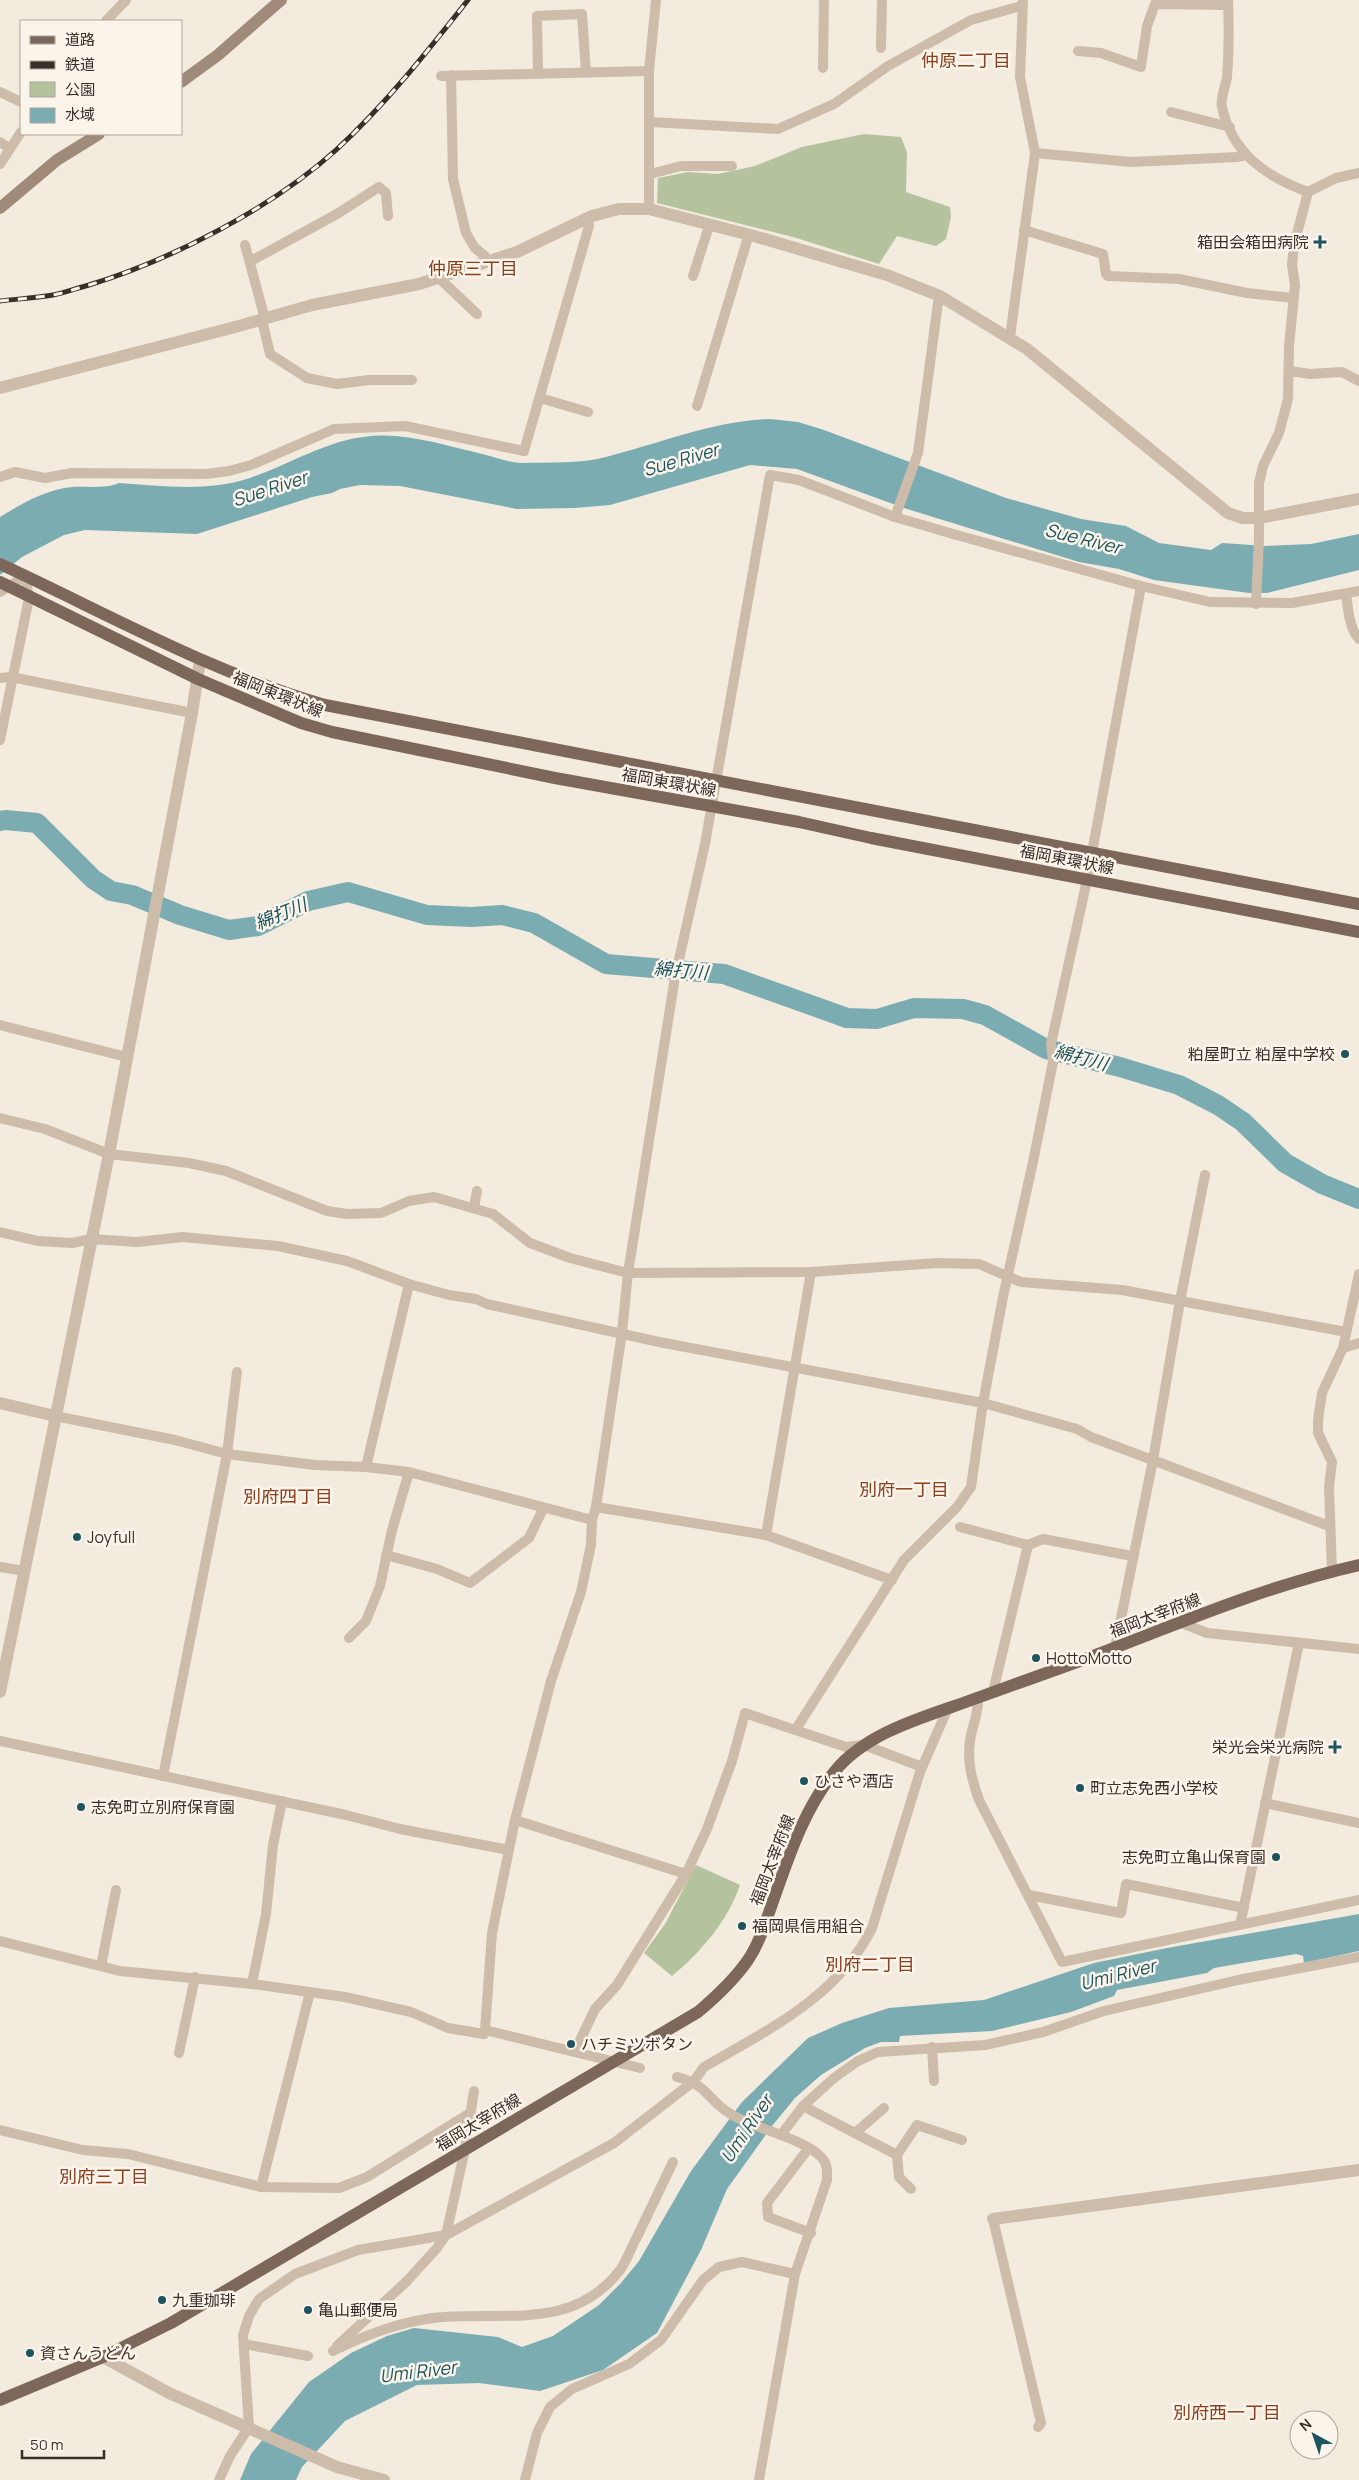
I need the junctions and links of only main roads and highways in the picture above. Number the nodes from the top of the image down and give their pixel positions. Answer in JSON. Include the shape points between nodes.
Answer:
{"nodes":[{"id":1,"x":280,"y":0,"type":"edge"},
{"id":2,"x":182,"y":81,"type":"edge"},
{"id":3,"x":97,"y":135,"type":"edge"},
{"id":4,"x":0,"y":208,"type":"edge"},
{"id":5,"x":0,"y":564,"type":"edge"},
{"id":6,"x":2,"y":586,"type":"edge"},
{"id":7,"x":1359,"y":904,"type":"edge"},
{"id":8,"x":1359,"y":932,"type":"edge"},
{"id":9,"x":1359,"y":1565,"type":"edge"},
{"id":10,"x":0,"y":2400,"type":"edge"}],
"edges":[{"from":1,"to":2,"type":"main road","via":[[218,55]]},
{"from":3,"to":4,"type":"main road","via":[[57,160]]},
{"from":5,"to":7,"type":"main road","name":"福岡東環状線","via":[[200,661],[325,706]]},
{"from":6,"to":8,"type":"main road","name":"福岡東環状線","via":[[198,679],[301,724],[332,732],[555,778]]},
{"from":9,"to":10,"type":"main road","name":"福岡太宰府線","via":[[1270,1588],[948,1708],[864,1745],[835,1770],[813,1802],[749,1958],[729,1985],[698,2012],[171,2323],[103,2357]]}]}
